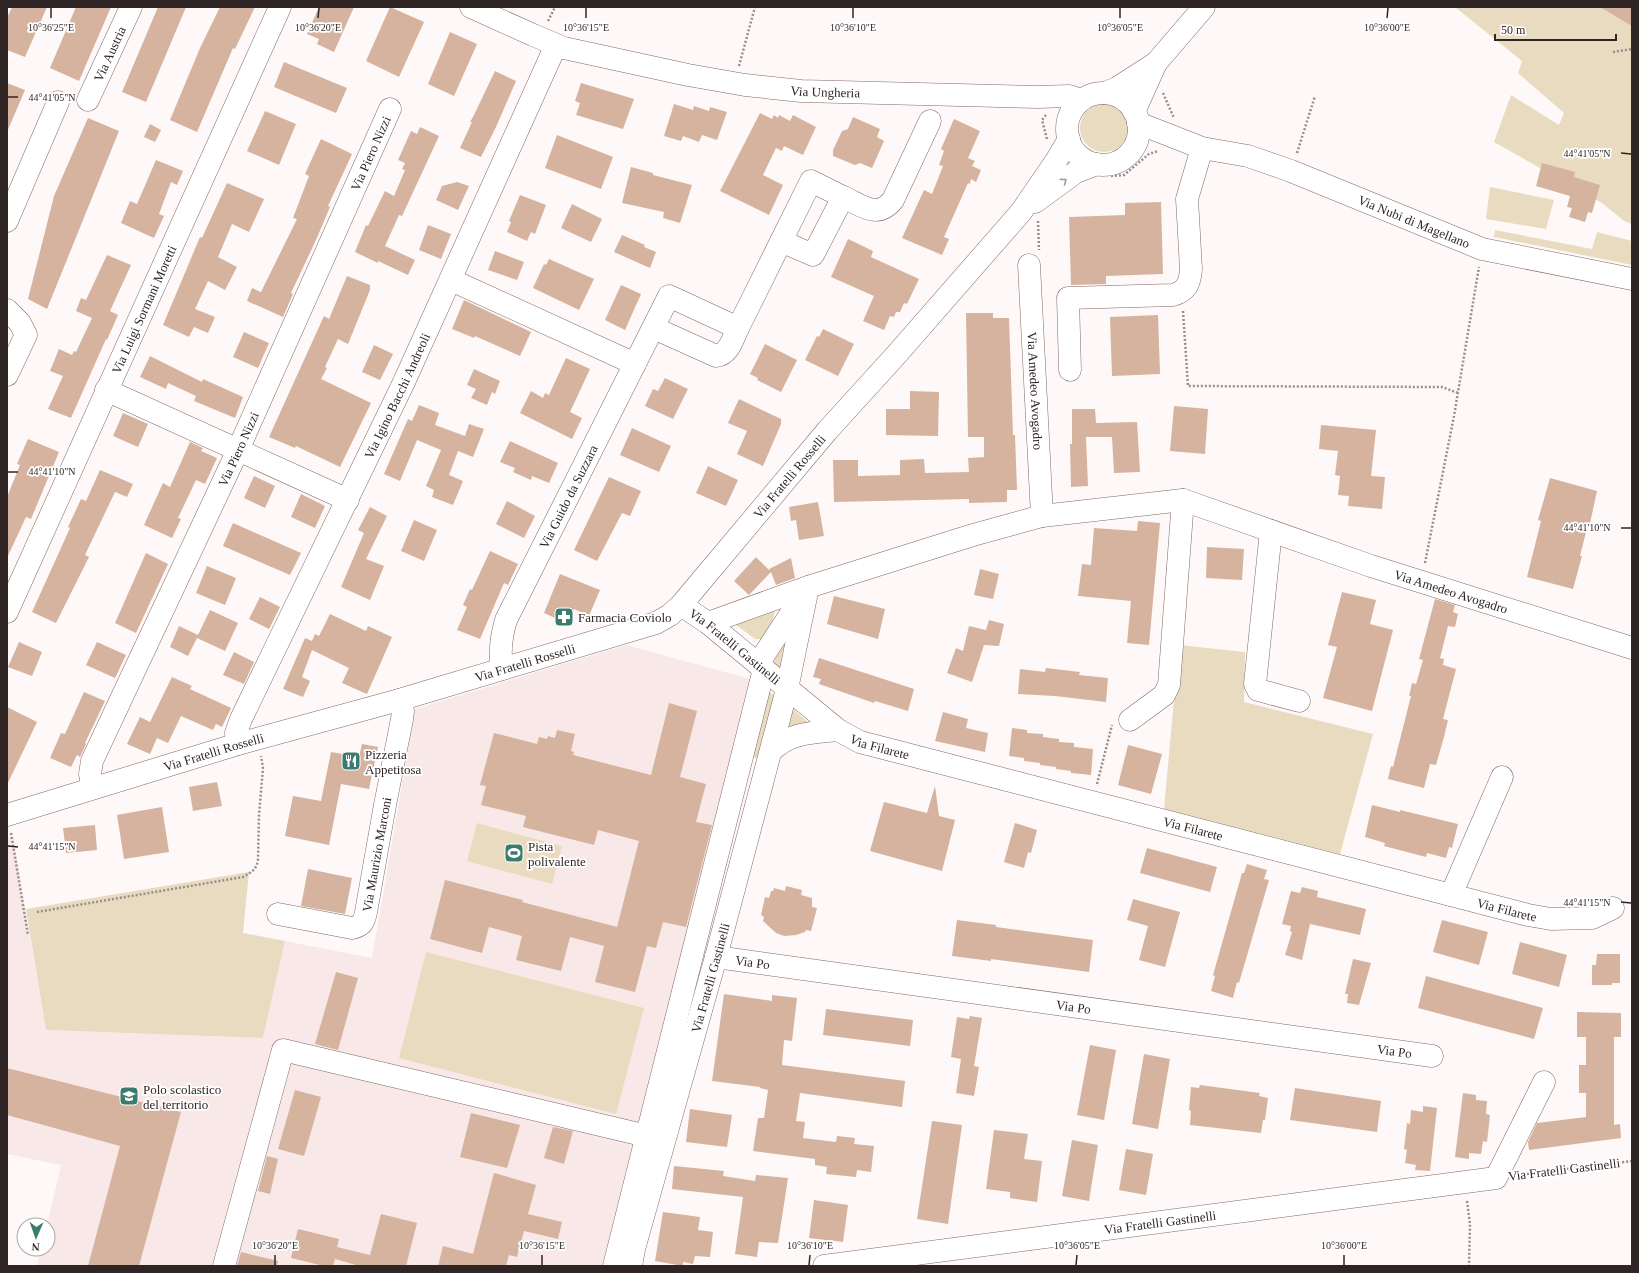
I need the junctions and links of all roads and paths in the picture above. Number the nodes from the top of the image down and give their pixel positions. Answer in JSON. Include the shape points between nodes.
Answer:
{"nodes":[{"id":1,"x":131,"y":7,"type":"edge"},
{"id":2,"x":280,"y":7,"type":"edge"},
{"id":3,"x":471,"y":7,"type":"edge"},
{"id":4,"x":755,"y":7,"type":"edge"},
{"id":5,"x":1204,"y":7,"type":"edge"},
{"id":6,"x":510,"y":24,"type":"junction"},
{"id":7,"x":556,"y":45,"type":"junction"},
{"id":8,"x":1632,"y":49,"type":"edge"},
{"id":9,"x":1613,"y":52,"type":"dead end"},
{"id":10,"x":615,"y":58,"type":"junction"},
{"id":11,"x":1156,"y":63,"type":"junction"},
{"id":12,"x":735,"y":83,"type":"junction"},
{"id":13,"x":1105,"y":93,"type":"junction"},
{"id":14,"x":1315,"y":96,"type":"dead end"},
{"id":15,"x":1038,"y":98,"type":"junction"},
{"id":16,"x":88,"y":100,"type":"dead end"},
{"id":17,"x":1081,"y":100,"type":"junction"},
{"id":18,"x":58,"y":102,"type":"dead end"},
{"id":19,"x":390,"y":109,"type":"dead end"},
{"id":20,"x":1136,"y":118,"type":"junction"},
{"id":21,"x":930,"y":121,"type":"dead end"},
{"id":22,"x":1068,"y":131,"type":"junction"},
{"id":23,"x":1194,"y":145,"type":"junction"},
{"id":24,"x":1126,"y":156,"type":"junction"},
{"id":25,"x":1097,"y":164,"type":"junction"},
{"id":26,"x":1291,"y":171,"type":"junction"},
{"id":27,"x":843,"y":197,"type":"junction"},
{"id":28,"x":1021,"y":212,"type":"junction"},
{"id":29,"x":7,"y":221,"type":"edge"},
{"id":30,"x":781,"y":241,"type":"junction"},
{"id":31,"x":1482,"y":250,"type":"junction"},
{"id":32,"x":1029,"y":265,"type":"dead end"},
{"id":33,"x":452,"y":278,"type":"junction"},
{"id":34,"x":1632,"y":279,"type":"edge"},
{"id":35,"x":1181,"y":293,"type":"junction"},
{"id":36,"x":7,"y":310,"type":"edge"},
{"id":37,"x":654,"y":328,"type":"junction"},
{"id":38,"x":738,"y":328,"type":"junction"},
{"id":39,"x":635,"y":364,"type":"junction"},
{"id":40,"x":1070,"y":370,"type":"dead end"},
{"id":41,"x":7,"y":375,"type":"edge"},
{"id":42,"x":106,"y":390,"type":"junction"},
{"id":43,"x":1458,"y":393,"type":"junction"},
{"id":44,"x":238,"y":450,"type":"junction"},
{"id":45,"x":348,"y":500,"type":"junction"},
{"id":46,"x":1183,"y":500,"type":"junction"},
{"id":47,"x":1042,"y":516,"type":"junction"},
{"id":48,"x":1271,"y":531,"type":"junction"},
{"id":49,"x":1422,"y":581,"type":"junction"},
{"id":50,"x":808,"y":587,"type":"junction"},
{"id":51,"x":681,"y":604,"type":"junction"},
{"id":52,"x":7,"y":612,"type":"edge"},
{"id":53,"x":708,"y":623,"type":"junction"},
{"id":54,"x":1632,"y":648,"type":"edge"},
{"id":55,"x":761,"y":667,"type":"junction"},
{"id":56,"x":502,"y":669,"type":"junction"},
{"id":57,"x":787,"y":689,"type":"junction"},
{"id":58,"x":399,"y":700,"type":"junction"},
{"id":59,"x":1299,"y":701,"type":"dead end"},
{"id":60,"x":1121,"y":722,"type":"joint"},
{"id":61,"x":838,"y":730,"type":"junction"},
{"id":62,"x":247,"y":742,"type":"junction"},
{"id":63,"x":771,"y":751,"type":"junction"},
{"id":64,"x":1502,"y":777,"type":"dead end"},
{"id":65,"x":93,"y":788,"type":"junction"},
{"id":66,"x":1093,"y":802,"type":"junction"},
{"id":67,"x":7,"y":815,"type":"edge"},
{"id":68,"x":1451,"y":895,"type":"junction"},
{"id":69,"x":1613,"y":908,"type":"dead end"},
{"id":70,"x":37,"y":912,"type":"dead end"},
{"id":71,"x":278,"y":914,"type":"dead end"},
{"id":72,"x":28,"y":935,"type":"dead end"},
{"id":73,"x":716,"y":957,"type":"junction"},
{"id":74,"x":1432,"y":1056,"type":"dead end"},
{"id":75,"x":1544,"y":1082,"type":"dead end"},
{"id":76,"x":647,"y":1136,"type":"junction"},
{"id":77,"x":1632,"y":1161,"type":"edge"},
{"id":78,"x":1496,"y":1178,"type":"junction"},
{"id":79,"x":1459,"y":1182,"type":"junction"},
{"id":80,"x":224,"y":1266,"type":"edge"},
{"id":81,"x":614,"y":1266,"type":"edge"},
{"id":82,"x":631,"y":1266,"type":"edge"},
{"id":83,"x":824,"y":1266,"type":"edge"},
{"id":84,"x":1469,"y":1266,"type":"edge"}],
"edges":[{"from":1,"to":16,"type":"street","name":"Via Austria"},
{"from":2,"to":42,"type":"street","name":"Via Luigi Sormani Moretti"},
{"from":3,"to":6,"type":"street","name":"Via Ungheria"},
{"from":4,"to":12,"type":"path"},
{"from":5,"to":11,"type":"street"},
{"from":6,"to":7,"type":"street","name":"Via Ungheria"},
{"from":6,"to":10,"type":"street","name":"Via Ungheria"},
{"from":7,"to":10,"type":"street","name":"Via Ungheria"},
{"from":7,"to":33,"type":"street","name":"Via Igino Bacchi Andreoli"},
{"from":8,"to":9,"type":"path"},
{"from":10,"to":12,"type":"street","name":"Via Ungheria"},
{"from":11,"to":13,"type":"street"},
{"from":11,"to":20,"type":"street"},
{"from":12,"to":15,"type":"street","name":"Via Ungheria","via":[[800,91]]},
{"from":13,"to":17,"type":"street","via":[[1097,93]]},
{"from":13,"to":20,"type":"street","via":[[1119,97],[1130,106]]},
{"from":14,"to":26,"type":"path"},
{"from":15,"to":17,"type":"street","name":"Via Ungheria","via":[[1069,96]]},
{"from":15,"to":22,"type":"street"},
{"from":17,"to":22,"type":"street","name":"Via Fratelli Rosselli","via":[[1072,110]]},
{"from":18,"to":29,"type":"street"},
{"from":19,"to":44,"type":"street","name":"Via Piero Nizzi"},
{"from":20,"to":23,"type":"street","name":"Via Nubi di Magellano"},
{"from":20,"to":24,"type":"street","via":[[1136,141]]},
{"from":21,"to":27,"type":"street","via":[[893,200],[887,207],[873,211]]},
{"from":22,"to":25,"type":"street","via":[[1073,148],[1079,156]]},
{"from":22,"to":28,"type":"street","name":"Via Fratelli Rosselli","via":[[1058,158]]},
{"from":23,"to":24,"type":"street","name":"Via Nubi di Magellano","via":[[1160,143],[1136,150]]},
{"from":23,"to":26,"type":"street","name":"Via Nubi di Magellano","via":[[1248,156]]},
{"from":23,"to":35,"type":"street","via":[[1187,199],[1191,269],[1187,288]]},
{"from":24,"to":25,"type":"street","name":"Via Fratelli Rosselli","via":[[1112,163]]},
{"from":28,"to":25,"type":"street","name":"Via Fratelli Rosselli","one_way":true,"via":[[1076,172]]},
{"from":26,"to":31,"type":"street","name":"Via Nubi di Magellano"},
{"from":27,"to":30,"type":"street","via":[[812,255]]},
{"from":27,"to":30,"type":"street","via":[[811,181]]},
{"from":28,"to":51,"type":"street","name":"Via Fratelli Rosselli","via":[[925,332],[827,431]]},
{"from":30,"to":38,"type":"street"},
{"from":31,"to":34,"type":"street","name":"Via Nubi di Magellano"},
{"from":31,"to":43,"type":"path"},
{"from":32,"to":47,"type":"street","name":"Via Amedeo Avogadro"},
{"from":33,"to":39,"type":"street","via":[[460,284]]},
{"from":33,"to":45,"type":"street","name":"Via Igino Bacchi Andreoli"},
{"from":35,"to":40,"type":"street","via":[[1068,298]]},
{"from":35,"to":43,"type":"path","via":[[1188,386],[1442,387]]},
{"from":36,"to":41,"type":"street","via":[[20,322],[26,335]]},
{"from":37,"to":38,"type":"street","via":[[716,356],[727,350]]},
{"from":37,"to":38,"type":"street","name":"Via Guido da Suzzara","via":[[670,296]]},
{"from":37,"to":39,"type":"street","name":"Via Guido da Suzzara"},
{"from":39,"to":56,"type":"street","name":"Via Guido da Suzzara","via":[[506,620],[501,637]]},
{"from":42,"to":44,"type":"street"},
{"from":42,"to":52,"type":"street","name":"Via Luigi Sormani Moretti"},
{"from":43,"to":49,"type":"path"},
{"from":44,"to":45,"type":"street"},
{"from":44,"to":65,"type":"street","name":"Via Piero Nizzi","via":[[92,761],[90,774]]},
{"from":45,"to":62,"type":"street","name":"Via Igino Bacchi Andreoli","via":[[241,719],[236,733]]},
{"from":46,"to":47,"type":"street","name":"Via Amedeo Avogadro"},
{"from":46,"to":48,"type":"street","name":"Via Amedeo Avogadro"},
{"from":46,"to":60,"type":"street","via":[[1169,685],[1164,695]]},
{"from":47,"to":50,"type":"street","name":"Via Amedeo Avogadro"},
{"from":48,"to":49,"type":"street","name":"Via Amedeo Avogadro"},
{"from":48,"to":59,"type":"street","via":[[1254,684],[1258,690]]},
{"from":49,"to":54,"type":"street","name":"Via Amedeo Avogadro"},
{"from":50,"to":53,"type":"street","name":"Via Amedeo Avogadro"},
{"from":50,"to":55,"type":"street"},
{"from":50,"to":57,"type":"street","name":"Via Fratelli Gastinelli"},
{"from":51,"to":53,"type":"street","name":"Via Fratelli Gastinelli"},
{"from":51,"to":56,"type":"street","name":"Via Fratelli Rosselli","via":[[670,615],[656,623]]},
{"from":53,"to":55,"type":"street","name":"Via Fratelli Gastinelli"},
{"from":55,"to":57,"type":"street","name":"Via Fratelli Gastinelli"},
{"from":55,"to":76,"type":"street"},
{"from":56,"to":58,"type":"street","name":"Via Fratelli Rosselli"},
{"from":57,"to":61,"type":"street","name":"Via Filarete"},
{"from":57,"to":63,"type":"street","name":"Via Fratelli Gastinelli"},
{"from":58,"to":62,"type":"street","name":"Via Fratelli Rosselli"},
{"from":58,"to":71,"type":"street","name":"Via Maurizio Marconi","via":[[403,711],[402,719],[363,923],[352,928]]},
{"from":60,"to":66,"type":"path"},
{"from":61,"to":63,"type":"street","via":[[792,736],[780,742]]},
{"from":61,"to":66,"type":"street","name":"Via Filarete","via":[[860,742]]},
{"from":62,"to":65,"type":"street","name":"Via Fratelli Rosselli"},
{"from":62,"to":70,"type":"path","via":[[263,768],[258,859],[254,871],[243,877]]},
{"from":63,"to":73,"type":"street","name":"Via Fratelli Gastinelli"},
{"from":64,"to":68,"type":"street"},
{"from":65,"to":67,"type":"street","name":"Via Fratelli Rosselli"},
{"from":66,"to":68,"type":"street","name":"Via Filarete"},
{"from":67,"to":72,"type":"path"},
{"from":68,"to":69,"type":"street","name":"Via Filarete","via":[[1550,919],[1592,918]]},
{"from":73,"to":74,"type":"street","name":"Via Po"},
{"from":73,"to":82,"type":"street","name":"Via Fratelli Gastinelli"},
{"from":75,"to":78,"type":"street","name":"Via Fratelli Gastinelli"},
{"from":76,"to":80,"type":"street","via":[[283,1050]]},
{"from":76,"to":81,"type":"street"},
{"from":77,"to":78,"type":"path","name":"Via Fratelli Gastinelli"},
{"from":78,"to":79,"type":"street","name":"Via Fratelli Gastinelli"},
{"from":79,"to":83,"type":"street","name":"Via Fratelli Gastinelli"},
{"from":79,"to":84,"type":"path","via":[[1468,1208]]}]}
